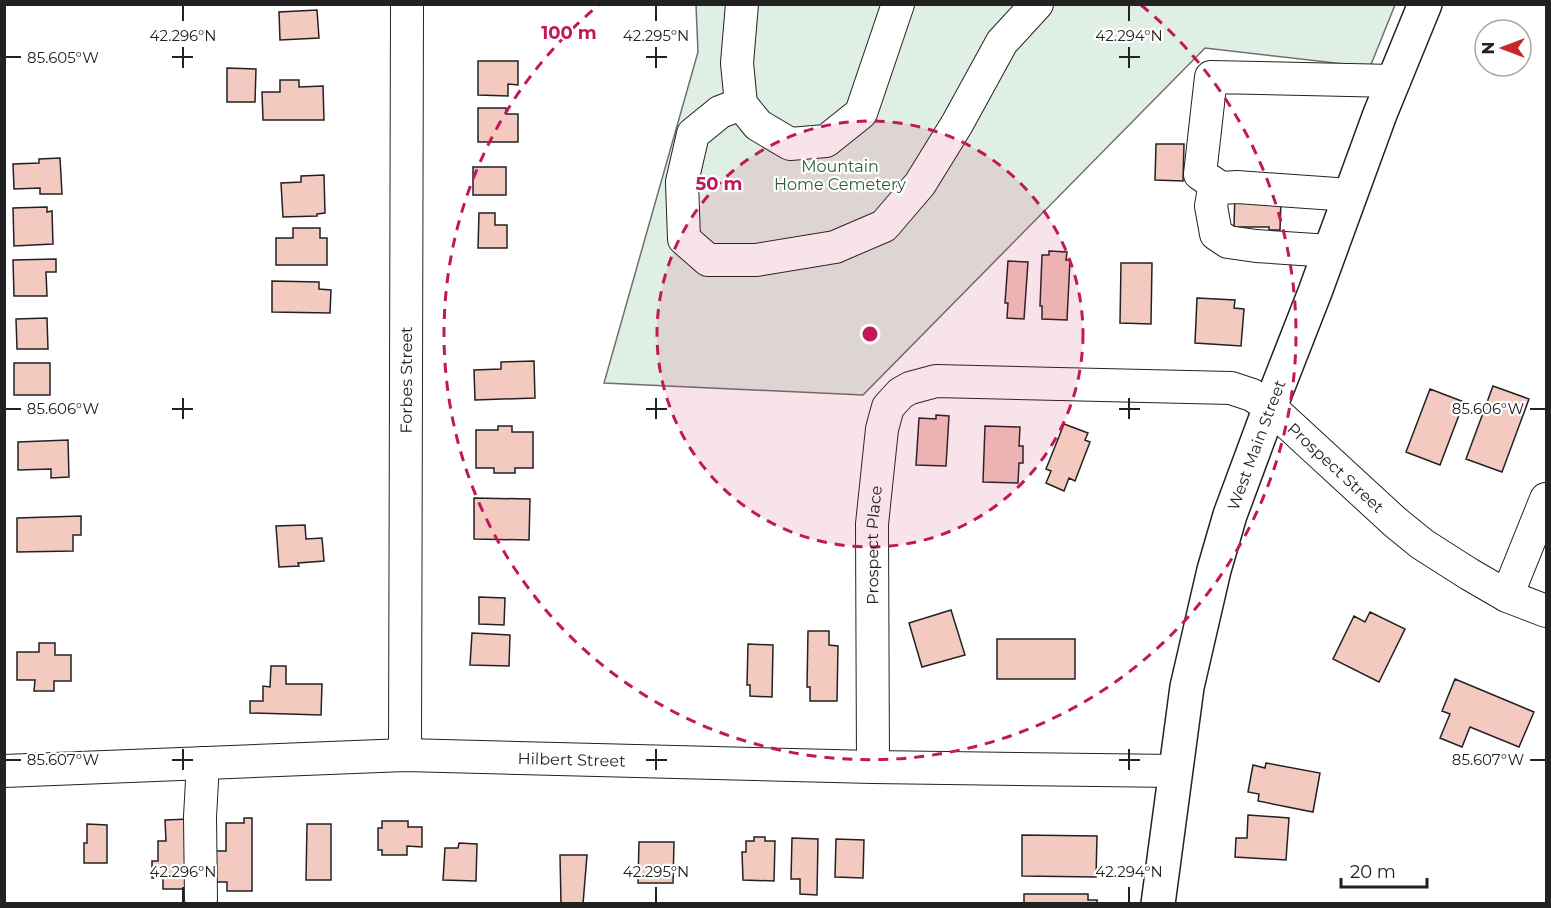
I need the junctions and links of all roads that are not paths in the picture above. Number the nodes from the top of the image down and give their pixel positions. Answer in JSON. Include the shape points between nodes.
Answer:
{"nodes":[{"id":1,"x":407,"y":4,"type":"edge"},
{"id":2,"x":742,"y":4,"type":"edge"},
{"id":3,"x":898,"y":4,"type":"edge"},
{"id":4,"x":1037,"y":4,"type":"edge"},
{"id":5,"x":1425,"y":4,"type":"edge"},
{"id":6,"x":1394,"y":81,"type":"junction"},
{"id":7,"x":741,"y":104,"type":"junction"},
{"id":8,"x":1221,"y":188,"type":"junction"},
{"id":9,"x":1350,"y":195,"type":"junction"},
{"id":10,"x":1330,"y":251,"type":"junction"},
{"id":11,"x":963,"y":382,"type":"joint"},
{"id":12,"x":1270,"y":407,"type":"junction"},
{"id":13,"x":1546,"y":500,"type":"edge"},
{"id":14,"x":1507,"y":596,"type":"junction"},
{"id":15,"x":1546,"y":611,"type":"edge"},
{"id":16,"x":405,"y":755,"type":"junction"},
{"id":17,"x":203,"y":763,"type":"junction"},
{"id":18,"x":873,"y":767,"type":"junction"},
{"id":19,"x":4,"y":771,"type":"edge"},
{"id":20,"x":1175,"y":771,"type":"junction"},
{"id":21,"x":201,"y":899,"type":"dead end"},
{"id":22,"x":1158,"y":903,"type":"edge"}],
"edges":[{"from":1,"to":16,"type":"street","name":"Forbes Street"},
{"from":2,"to":7,"type":"street","via":[[737,63]]},
{"from":3,"to":7,"type":"street","via":[[861,113],[826,141],[790,144],[758,125]]},
{"from":4,"to":7,"type":"street","via":[[1002,42],[920,184],[884,226],[835,247],[756,260],[708,260],[684,239],[682,182],[693,134],[720,112]]},
{"from":5,"to":6,"type":"main road","name":"West Main Street"},
{"from":6,"to":8,"type":"street","via":[[1211,77],[1200,174]]},
{"from":6,"to":9,"type":"main road","name":"West Main Street"},
{"from":8,"to":9,"type":"street"},
{"from":8,"to":10,"type":"street","via":[[1213,194],[1213,222],[1216,234],[1228,242]]},
{"from":9,"to":10,"type":"main road","name":"West Main Street"},
{"from":10,"to":12,"type":"main road","name":"West Main Street"},
{"from":11,"to":12,"type":"street","name":"Prospect Street","via":[[1231,388]]},
{"from":11,"to":18,"type":"street","name":"Prospect Place","via":[[936,381],[901,393],[888,407],[882,429],[872,524]]},
{"from":12,"to":14,"type":"street","name":"Prospect Street","via":[[1422,544]]},
{"from":12,"to":20,"type":"main road","name":"West Main Street","via":[[1211,579],[1187,687]]},
{"from":13,"to":14,"type":"street"},
{"from":14,"to":15,"type":"street","name":"Prospect Street"},
{"from":16,"to":17,"type":"street","name":"Hilbert Street"},
{"from":16,"to":18,"type":"street","name":"Hilbert Street"},
{"from":17,"to":19,"type":"street","name":"Hilbert Street"},
{"from":17,"to":21,"type":"street"},
{"from":18,"to":20,"type":"street","name":"Hilbert Street"},
{"from":20,"to":22,"type":"main road","name":"West Main Street"}]}
